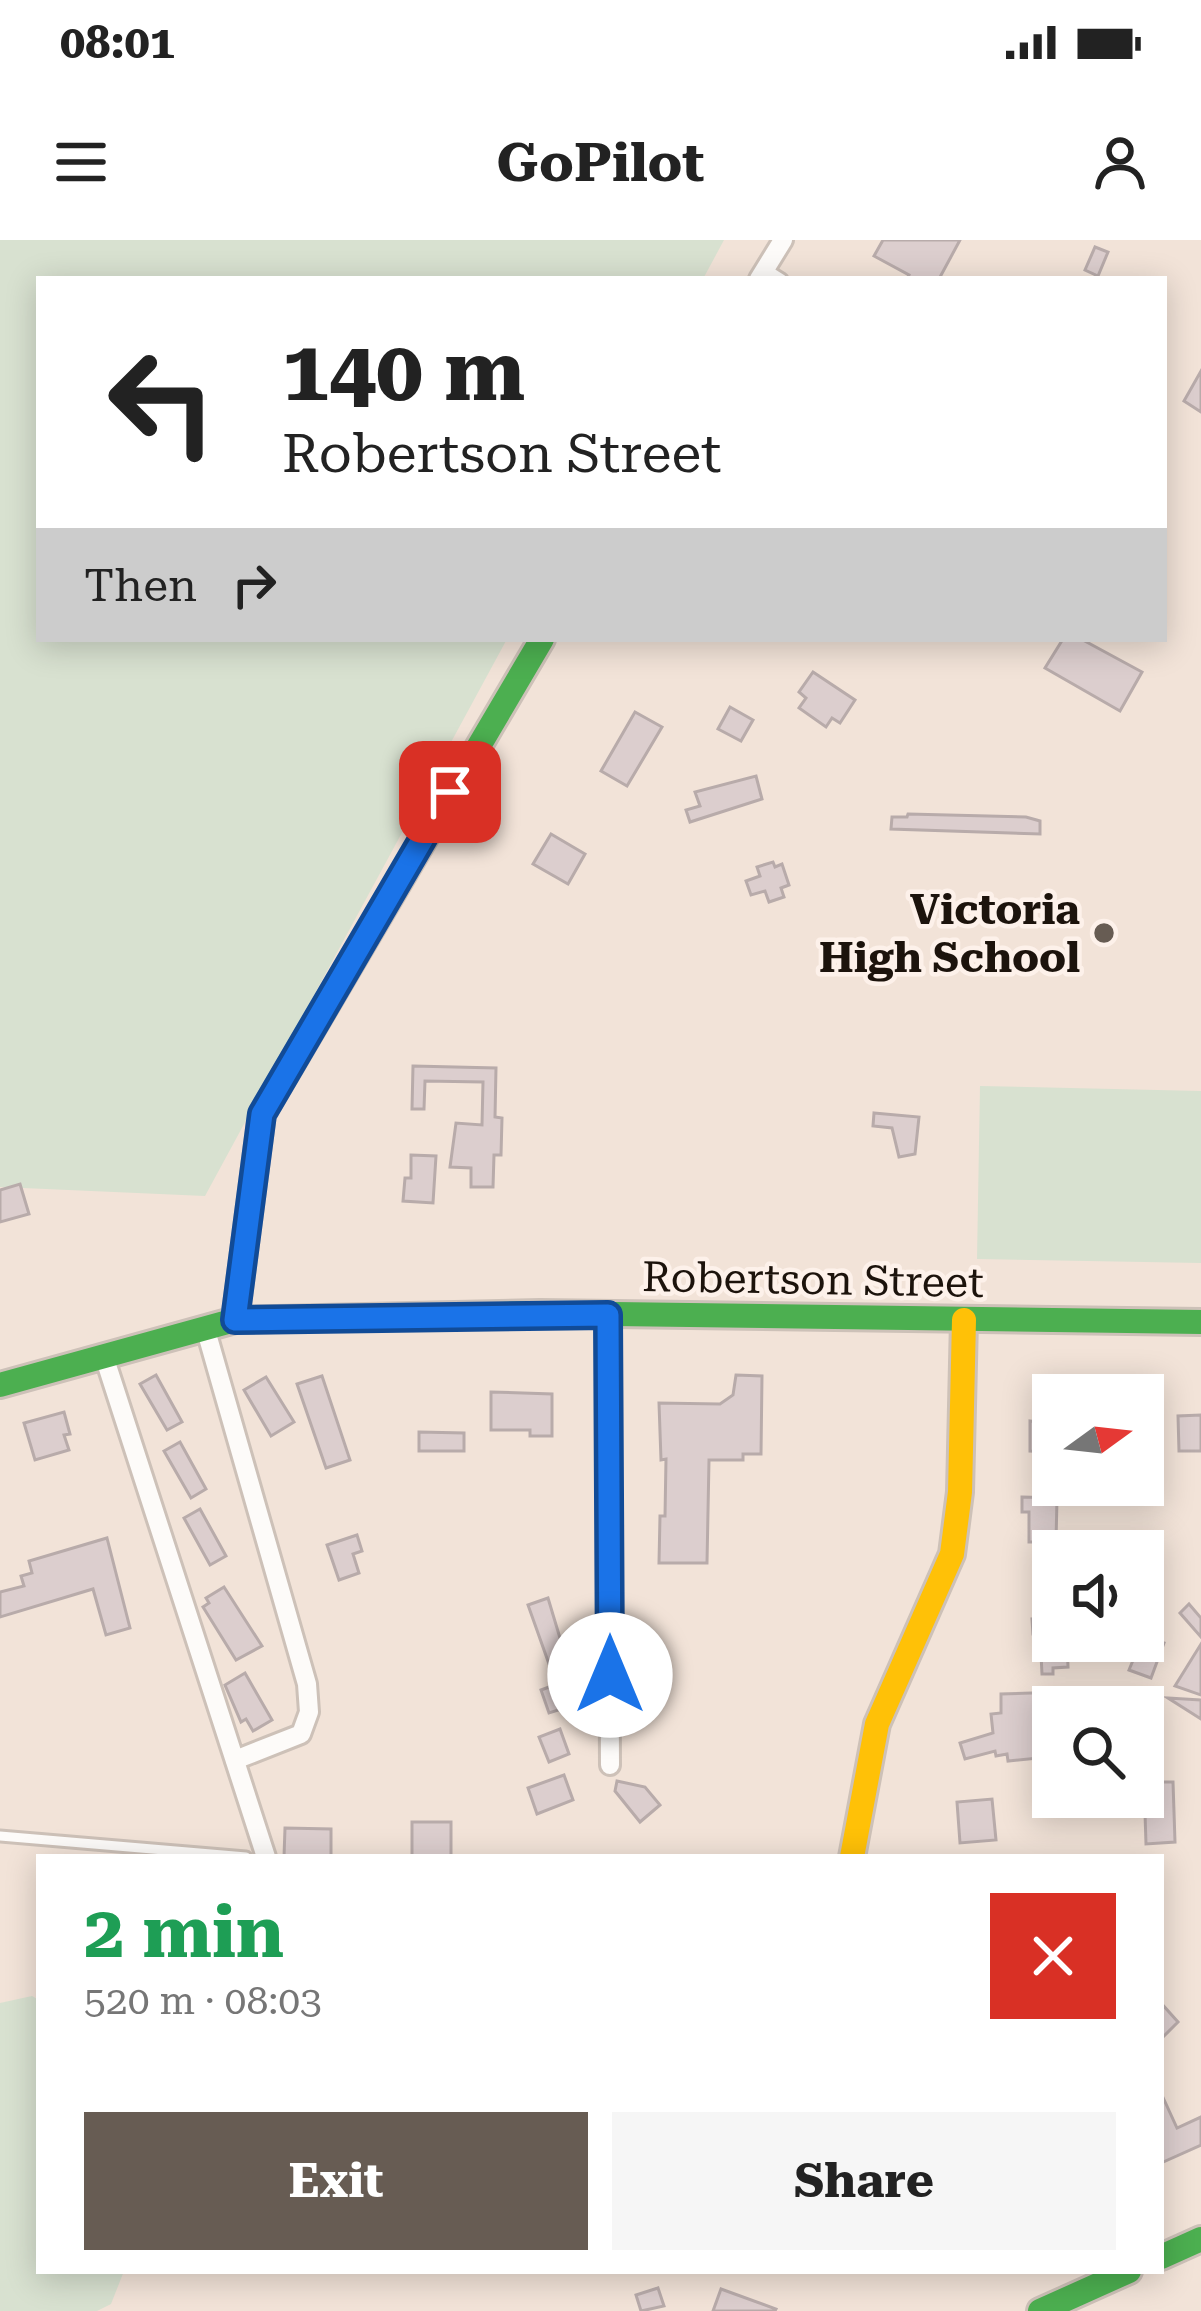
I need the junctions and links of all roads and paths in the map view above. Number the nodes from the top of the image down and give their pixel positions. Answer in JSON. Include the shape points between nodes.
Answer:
{"nodes":[{"id":1,"x":783,"y":240,"type":"edge"},
{"id":2,"x":769,"y":276,"type":"edge"},
{"id":3,"x":540,"y":642,"type":"edge"},
{"id":4,"x":608,"y":1315,"type":"junction"},
{"id":5,"x":235,"y":1320,"type":"junction"},
{"id":6,"x":964,"y":1320,"type":"junction"},
{"id":7,"x":1201,"y":1322,"type":"edge"},
{"id":8,"x":206,"y":1327,"type":"junction"},
{"id":9,"x":104,"y":1356,"type":"junction"},
{"id":10,"x":0,"y":1385,"type":"edge"},
{"id":11,"x":235,"y":1760,"type":"junction"},
{"id":12,"x":610,"y":1765,"type":"dead end"},
{"id":13,"x":0,"y":1836,"type":"edge"},
{"id":14,"x":233,"y":1854,"type":"edge"},
{"id":15,"x":258,"y":1854,"type":"edge"},
{"id":16,"x":853,"y":1854,"type":"edge"},
{"id":17,"x":1201,"y":2239,"type":"edge"},
{"id":18,"x":1164,"y":2256,"type":"edge"},
{"id":19,"x":1123,"y":2274,"type":"edge"},
{"id":20,"x":1040,"y":2311,"type":"edge"}],
"edges":[{"from":1,"to":2,"type":"street"},
{"from":3,"to":5,"type":"street","via":[[262,1114]]},
{"from":4,"to":5,"type":"street","name":"Robertson Street"},
{"from":4,"to":6,"type":"street","name":"Robertson Street"},
{"from":4,"to":12,"type":"street"},
{"from":5,"to":8,"type":"street","name":"Robertson Street"},
{"from":6,"to":7,"type":"street","name":"Robertson Street"},
{"from":6,"to":16,"type":"street","via":[[952,1554],[877,1724]]},
{"from":8,"to":9,"type":"street","name":"Robertson Street"},
{"from":8,"to":11,"type":"street","via":[[308,1684],[302,1734]]},
{"from":9,"to":10,"type":"street","name":"Robertson Street"},
{"from":9,"to":11,"type":"street"},
{"from":11,"to":15,"type":"street"},
{"from":13,"to":14,"type":"lane"},
{"from":17,"to":18,"type":"street"},
{"from":19,"to":20,"type":"street"}]}
